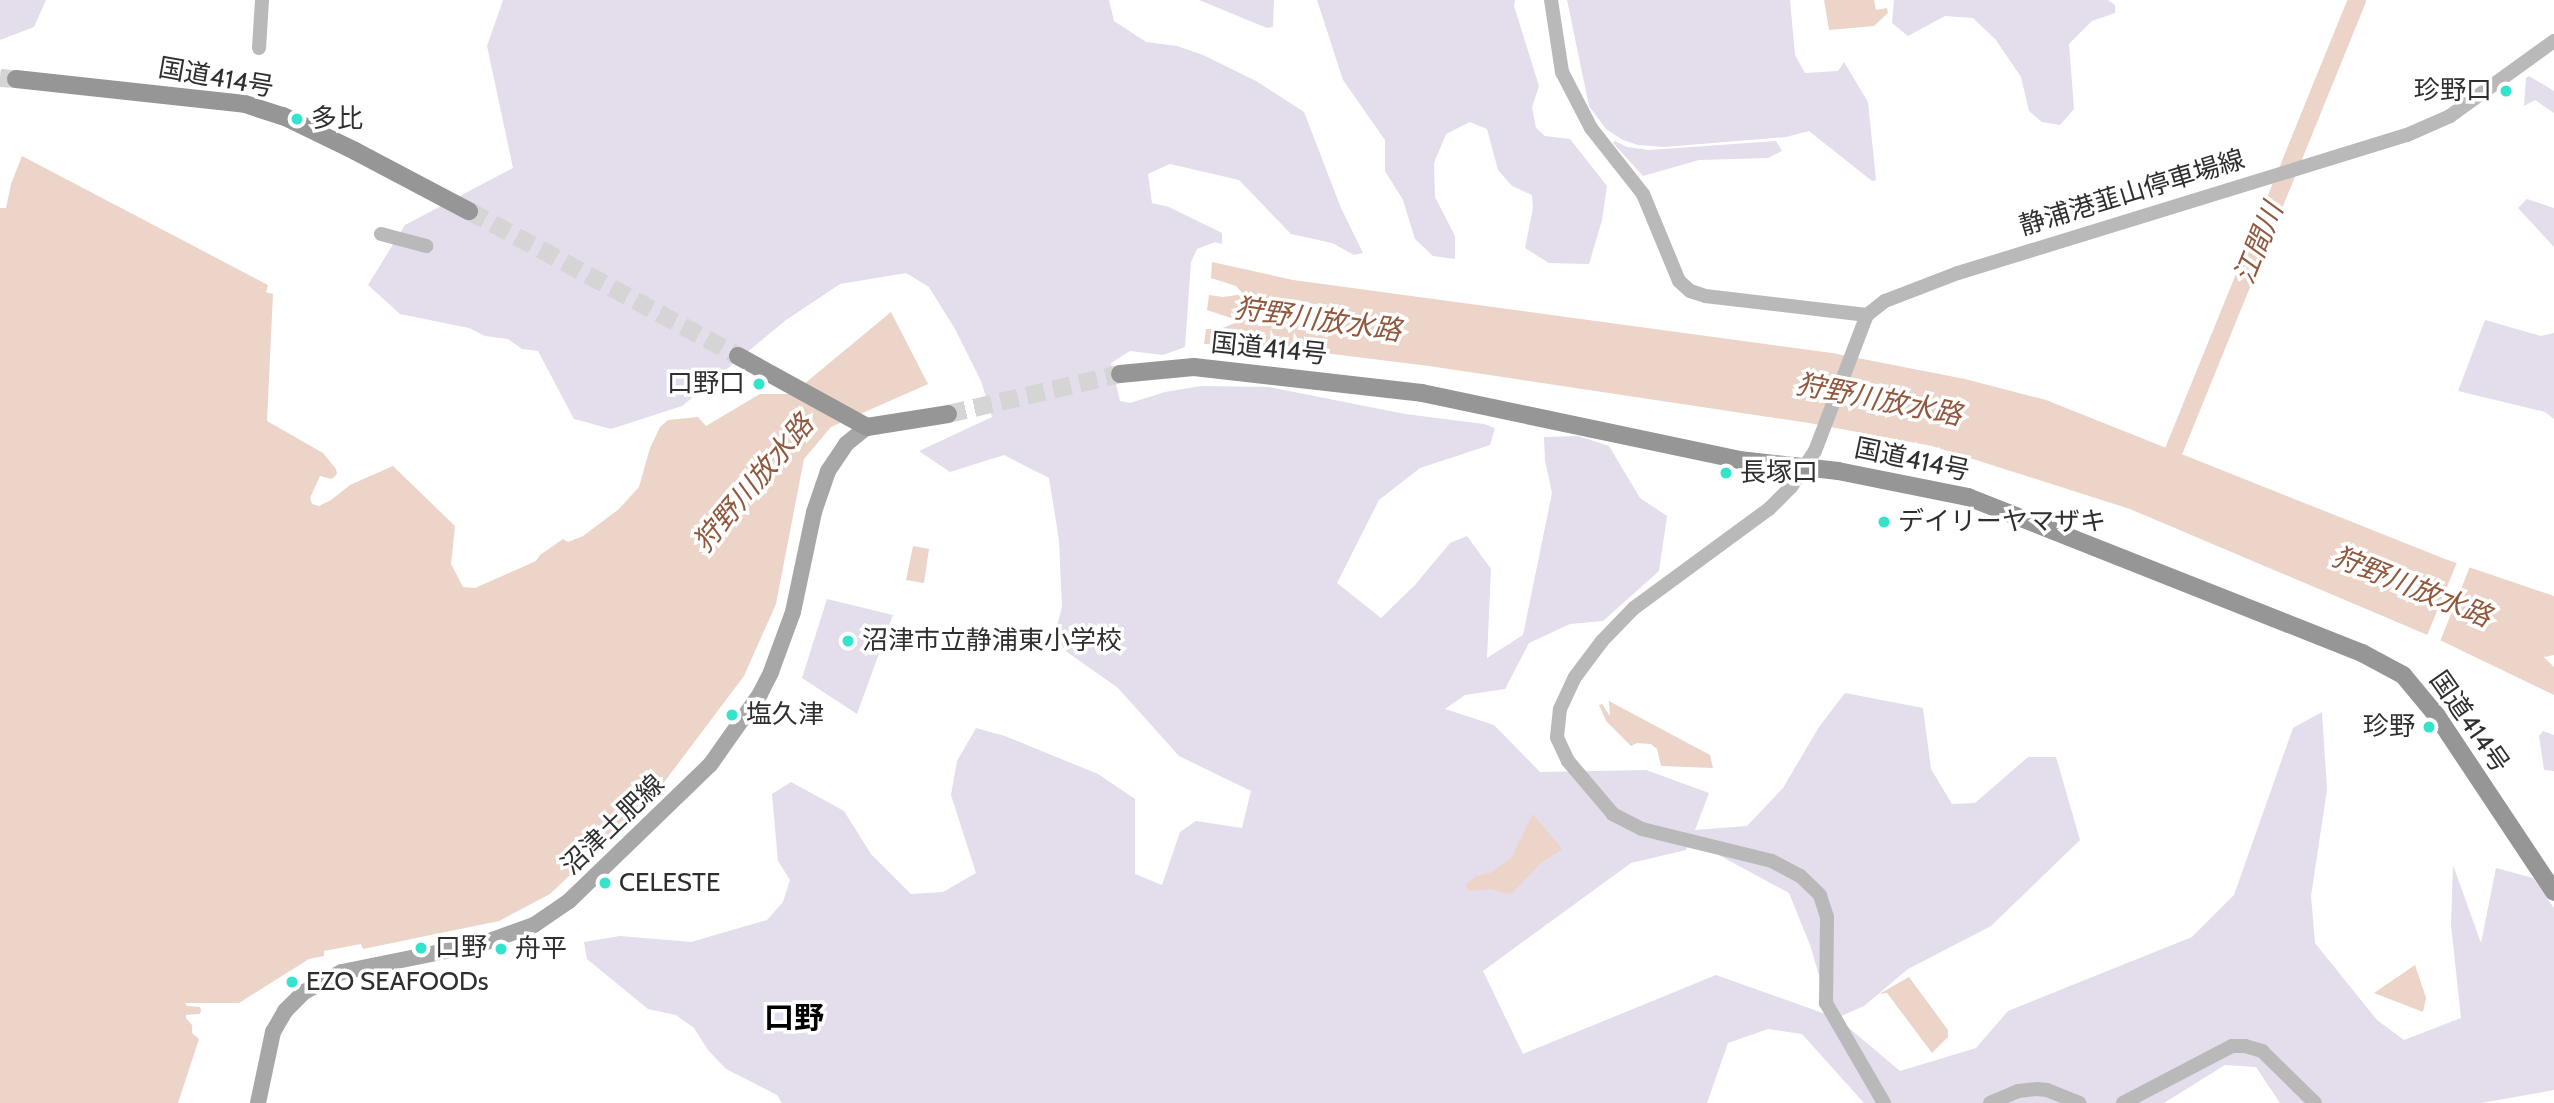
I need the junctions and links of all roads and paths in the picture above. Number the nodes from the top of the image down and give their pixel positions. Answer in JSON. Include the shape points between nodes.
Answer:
{"nodes":[{"id":1,"x":262,"y":0,"type":"edge"},
{"id":2,"x":1551,"y":0,"type":"edge"},
{"id":3,"x":2554,"y":41,"type":"edge"},
{"id":4,"x":259,"y":48,"type":"dead end"},
{"id":5,"x":16,"y":79,"type":"tunnel mouth"},
{"id":6,"x":470,"y":211,"type":"tunnel mouth"},
{"id":7,"x":381,"y":234,"type":"dead end"},
{"id":8,"x":426,"y":246,"type":"dead end"},
{"id":9,"x":1867,"y":315,"type":"junction"},
{"id":10,"x":738,"y":356,"type":"tunnel mouth"},
{"id":11,"x":1120,"y":374,"type":"tunnel mouth"},
{"id":12,"x":948,"y":414,"type":"tunnel mouth"},
{"id":13,"x":862,"y":424,"type":"junction"},
{"id":14,"x":1810,"y":459,"type":"junction"},
{"id":15,"x":2554,"y":892,"type":"edge"},
{"id":16,"x":258,"y":1103,"type":"edge"},
{"id":17,"x":1884,"y":1103,"type":"edge"},
{"id":18,"x":1990,"y":1103,"type":"edge"},
{"id":19,"x":2080,"y":1103,"type":"edge"},
{"id":20,"x":2123,"y":1103,"type":"edge"},
{"id":21,"x":2315,"y":1103,"type":"edge"}],
"edges":[{"from":1,"to":4,"type":"street"},
{"from":2,"to":9,"type":"street","via":[[1566,82],[1591,128],[1643,194],[1679,281],[1705,296]]},
{"from":3,"to":9,"type":"street","name":"静浦港韮山停車場線","via":[[2450,116],[2406,135],[1958,273],[1901,293]]},
{"from":5,"to":6,"type":"highway","name":"国道414号","via":[[245,104],[283,116]]},
{"from":7,"to":8,"type":"street"},
{"from":9,"to":14,"type":"street"},
{"from":10,"to":13,"type":"highway"},
{"from":11,"to":14,"type":"highway","name":"国道414号","via":[[1194,367],[1394,389],[1739,460]]},
{"from":12,"to":13,"type":"highway"},
{"from":13,"to":16,"type":"main road","name":"沼津土肥線","via":[[828,471],[814,512],[793,612],[771,672],[710,765],[569,901],[534,925],[481,944],[342,972],[304,992],[273,1032]]},
{"from":14,"to":15,"type":"highway","name":"国道414号","via":[[1968,497],[2385,663],[2429,703]]},
{"from":14,"to":17,"type":"street","via":[[1769,509],[1634,608],[1602,641],[1566,693],[1557,737],[1568,761],[1622,820],[1772,861],[1811,884],[1827,917],[1826,1003]]},
{"from":18,"to":19,"type":"street","via":[[2018,1091],[2037,1089]]},
{"from":20,"to":21,"type":"street","via":[[2232,1046],[2262,1051]]}]}
